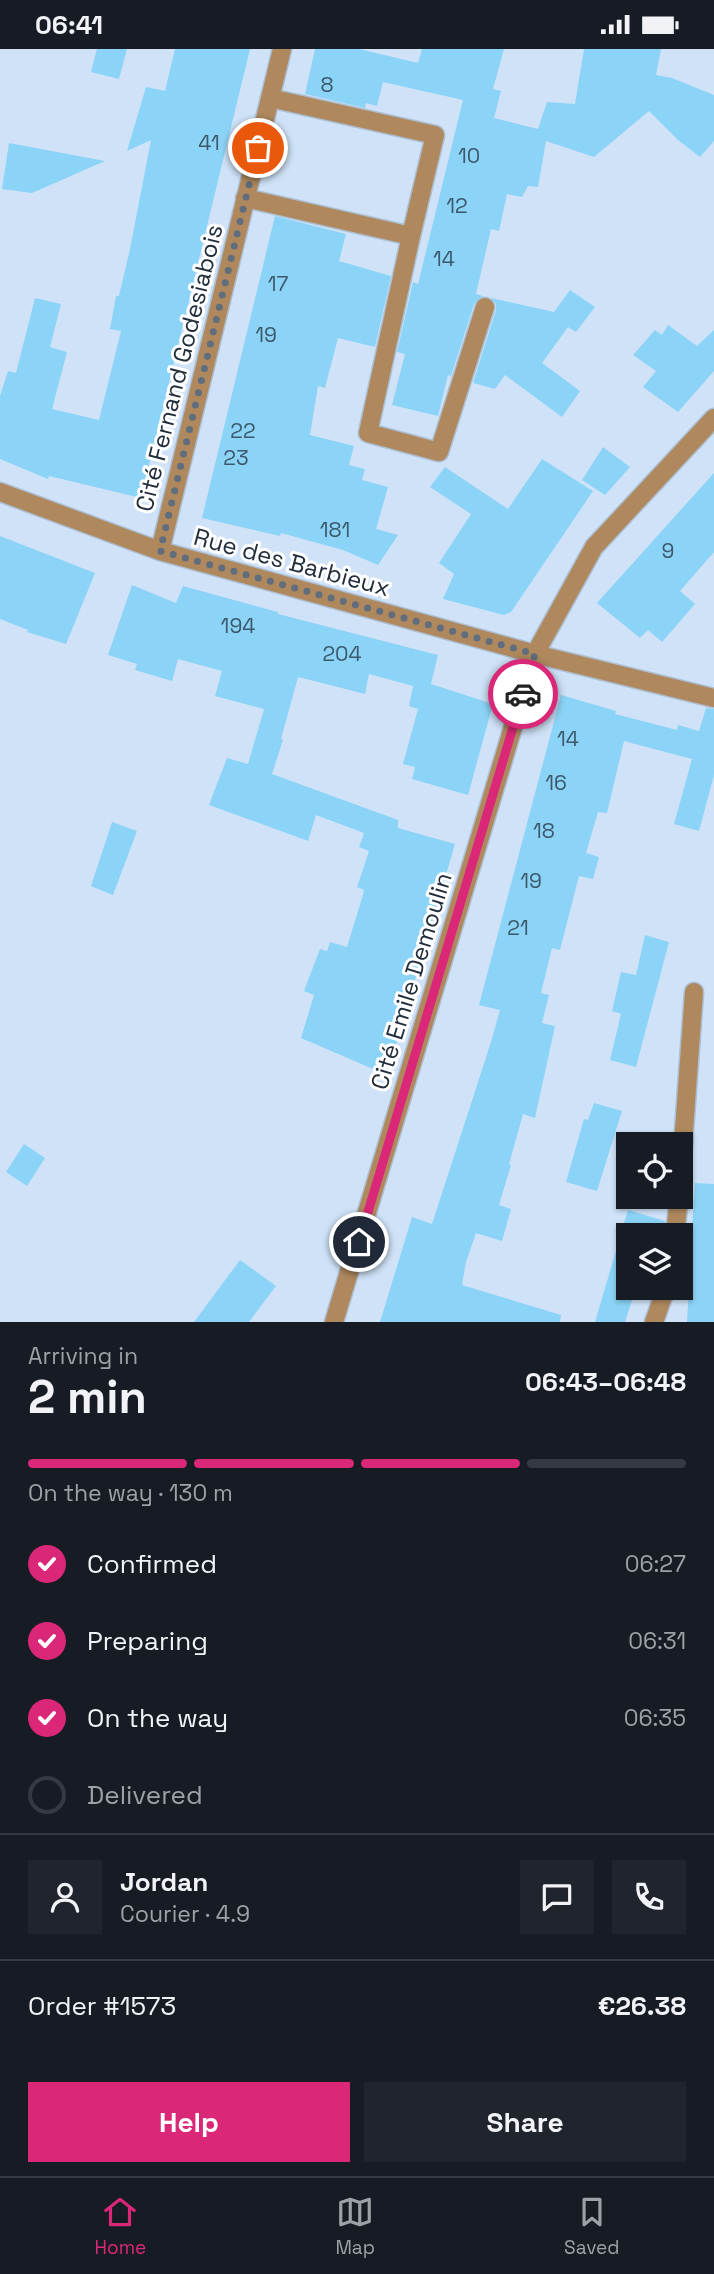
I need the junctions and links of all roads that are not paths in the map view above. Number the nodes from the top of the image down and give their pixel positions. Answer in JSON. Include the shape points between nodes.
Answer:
{"nodes":[{"id":1,"x":282,"y":49,"type":"edge"},
{"id":2,"x":270,"y":98,"type":"junction"},
{"id":3,"x":245,"y":198,"type":"junction"},
{"id":4,"x":411,"y":236,"type":"junction"},
{"id":5,"x":485,"y":307,"type":"dead end"},
{"id":6,"x":714,"y":418,"type":"edge"},
{"id":7,"x":0,"y":492,"type":"edge"},
{"id":8,"x":160,"y":551,"type":"junction"},
{"id":9,"x":535,"y":654,"type":"junction"},
{"id":10,"x":714,"y":698,"type":"edge"},
{"id":11,"x":694,"y":992,"type":"dead end"},
{"id":12,"x":684,"y":1132,"type":"edge"},
{"id":13,"x":662,"y":1300,"type":"edge"},
{"id":14,"x":334,"y":1322,"type":"edge"},
{"id":15,"x":654,"y":1322,"type":"edge"}],
"edges":[{"from":1,"to":2,"type":"street","name":"Cité Fernand Godesiabois"},
{"from":2,"to":3,"type":"street","name":"Cité Fernand Godesiabois"},
{"from":2,"to":4,"type":"street","via":[[435,135]]},
{"from":3,"to":4,"type":"street","name":"Cité Fernand Godesiabois"},
{"from":3,"to":8,"type":"street","name":"Cité Fernand Godesiabois"},
{"from":4,"to":5,"type":"street","via":[[368,433],[439,452]]},
{"from":6,"to":9,"type":"street","name":"Cité Emile Demoulin","via":[[594,547]]},
{"from":7,"to":8,"type":"street","name":"Rue des Barbieux"},
{"from":8,"to":9,"type":"street","name":"Rue des Barbieux"},
{"from":9,"to":10,"type":"street","name":"Rue des Barbieux"},
{"from":9,"to":14,"type":"street","name":"Cité Emile Demoulin"},
{"from":11,"to":12,"type":"street"},
{"from":13,"to":15,"type":"street"}]}
